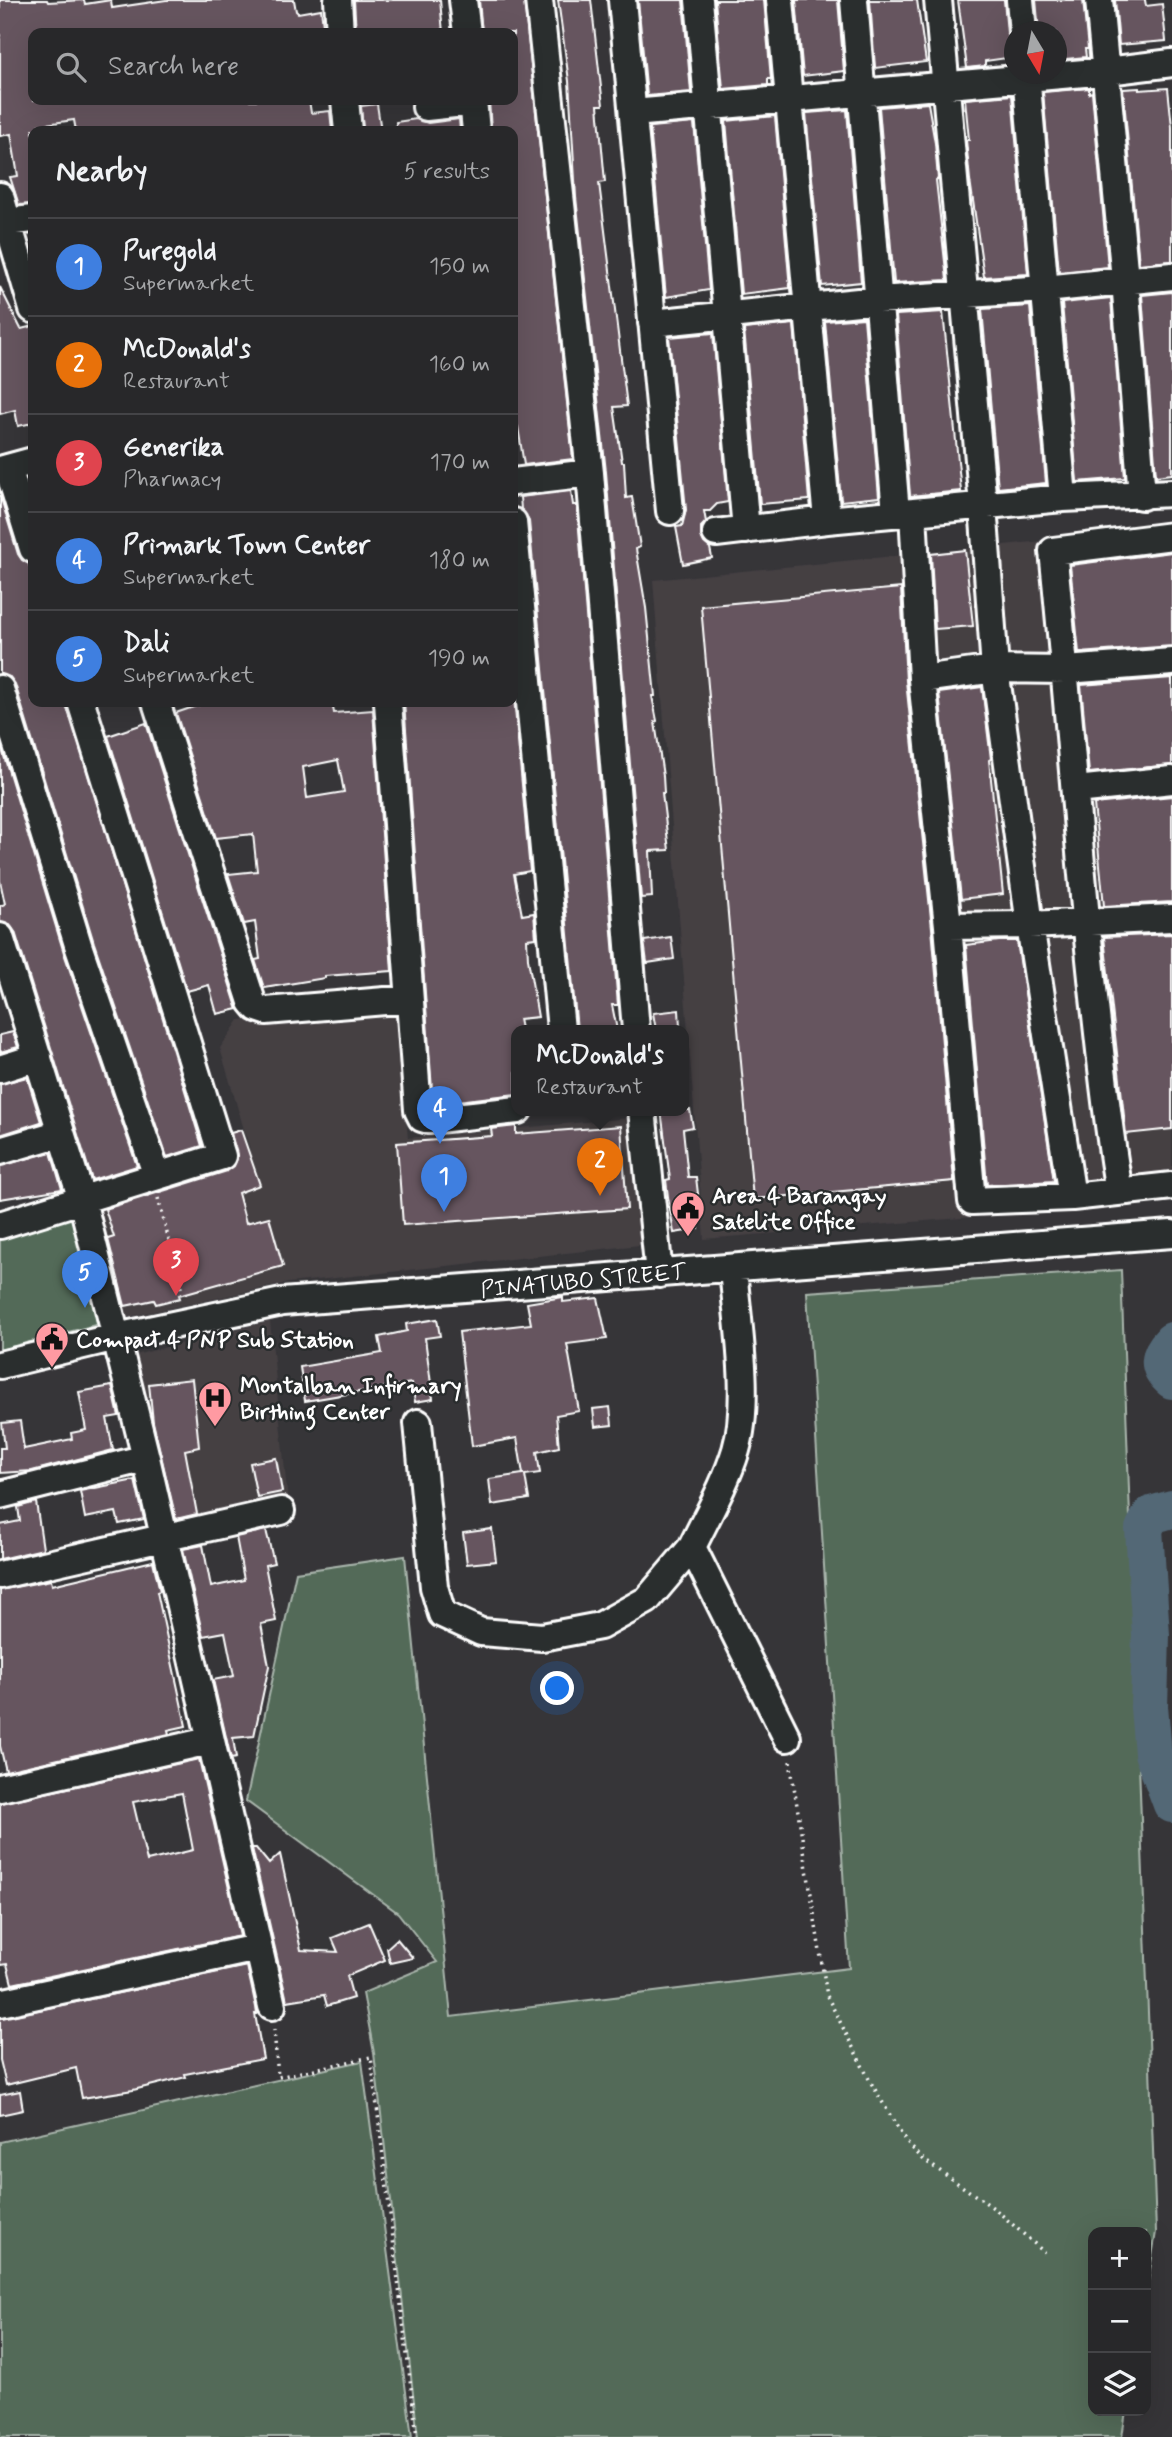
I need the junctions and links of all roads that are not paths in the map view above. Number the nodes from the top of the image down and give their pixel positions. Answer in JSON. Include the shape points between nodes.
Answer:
{"nodes":[{"id":1,"x":338,"y":0,"type":"edge"},
{"id":2,"x":463,"y":0,"type":"edge"},
{"id":3,"x":538,"y":0,"type":"edge"},
{"id":4,"x":622,"y":0,"type":"edge"},
{"id":5,"x":699,"y":0,"type":"edge"},
{"id":6,"x":780,"y":0,"type":"edge"},
{"id":7,"x":854,"y":0,"type":"edge"},
{"id":8,"x":938,"y":0,"type":"edge"},
{"id":9,"x":1020,"y":0,"type":"edge"},
{"id":10,"x":1099,"y":0,"type":"edge"},
{"id":11,"x":1022,"y":21,"type":"edge"},
{"id":12,"x":340,"y":28,"type":"edge"},
{"id":13,"x":466,"y":28,"type":"edge"},
{"id":14,"x":1172,"y":63,"type":"edge"},
{"id":15,"x":1107,"y":71,"type":"junction"},
{"id":16,"x":1067,"y":73,"type":"edge"},
{"id":17,"x":1004,"y":77,"type":"edge"},
{"id":18,"x":946,"y":84,"type":"junction"},
{"id":19,"x":1027,"y":84,"type":"edge"},
{"id":20,"x":861,"y":92,"type":"junction"},
{"id":21,"x":789,"y":99,"type":"junction"},
{"id":22,"x":345,"y":105,"type":"edge"},
{"id":23,"x":442,"y":105,"type":"edge"},
{"id":24,"x":473,"y":105,"type":"edge"},
{"id":25,"x":708,"y":106,"type":"junction"},
{"id":26,"x":426,"y":107,"type":"dead end"},
{"id":27,"x":633,"y":113,"type":"junction"},
{"id":28,"x":348,"y":126,"type":"edge"},
{"id":29,"x":476,"y":126,"type":"edge"},
{"id":30,"x":0,"y":196,"type":"edge"},
{"id":31,"x":28,"y":220,"type":"edge"},
{"id":32,"x":6,"y":222,"type":"junction"},
{"id":33,"x":1172,"y":276,"type":"edge"},
{"id":34,"x":1125,"y":280,"type":"junction"},
{"id":35,"x":1045,"y":289,"type":"junction"},
{"id":36,"x":28,"y":293,"type":"edge"},
{"id":37,"x":965,"y":296,"type":"junction"},
{"id":38,"x":878,"y":300,"type":"junction"},
{"id":39,"x":808,"y":307,"type":"junction"},
{"id":40,"x":727,"y":315,"type":"junction"},
{"id":41,"x":652,"y":323,"type":"junction"},
{"id":42,"x":14,"y":466,"type":"edge"},
{"id":43,"x":590,"y":474,"type":"junction"},
{"id":44,"x":518,"y":481,"type":"edge"},
{"id":45,"x":1172,"y":493,"type":"edge"},
{"id":46,"x":1142,"y":496,"type":"junction"},
{"id":47,"x":1063,"y":498,"type":"junction"},
{"id":48,"x":983,"y":505,"type":"junction"},
{"id":49,"x":670,"y":511,"type":"dead end"},
{"id":50,"x":904,"y":512,"type":"junction"},
{"id":51,"x":827,"y":520,"type":"junction"},
{"id":52,"x":28,"y":527,"type":"edge"},
{"id":53,"x":746,"y":530,"type":"junction"},
{"id":54,"x":716,"y":533,"type":"dead end"},
{"id":55,"x":1172,"y":536,"type":"edge"},
{"id":56,"x":518,"y":575,"type":"edge"},
{"id":57,"x":1172,"y":662,"type":"edge"},
{"id":58,"x":995,"y":668,"type":"junction"},
{"id":59,"x":1066,"y":670,"type":"junction"},
{"id":60,"x":922,"y":679,"type":"junction"},
{"id":61,"x":0,"y":689,"type":"edge"},
{"id":62,"x":83,"y":707,"type":"edge"},
{"id":63,"x":158,"y":707,"type":"edge"},
{"id":64,"x":388,"y":707,"type":"edge"},
{"id":65,"x":1172,"y":780,"type":"edge"},
{"id":66,"x":1076,"y":790,"type":"junction"},
{"id":67,"x":1172,"y":918,"type":"edge"},
{"id":68,"x":1086,"y":923,"type":"junction"},
{"id":69,"x":1030,"y":925,"type":"junction"},
{"id":70,"x":948,"y":926,"type":"junction"},
{"id":71,"x":0,"y":937,"type":"edge"},
{"id":72,"x":8,"y":990,"type":"edge"},
{"id":73,"x":409,"y":999,"type":"junction"},
{"id":74,"x":561,"y":1025,"type":"edge"},
{"id":75,"x":636,"y":1025,"type":"edge"},
{"id":76,"x":38,"y":1057,"type":"junction"},
{"id":77,"x":0,"y":1069,"type":"edge"},
{"id":78,"x":511,"y":1111,"type":"edge"},
{"id":79,"x":643,"y":1116,"type":"edge"},
{"id":80,"x":61,"y":1133,"type":"junction"},
{"id":81,"x":0,"y":1151,"type":"edge"},
{"id":82,"x":155,"y":1177,"type":"junction"},
{"id":83,"x":1172,"y":1186,"type":"edge"},
{"id":84,"x":1119,"y":1191,"type":"junction"},
{"id":85,"x":1072,"y":1197,"type":"junction"},
{"id":86,"x":82,"y":1200,"type":"junction"},
{"id":87,"x":0,"y":1225,"type":"edge"},
{"id":88,"x":1172,"y":1234,"type":"edge"},
{"id":89,"x":733,"y":1268,"type":"junction"},
{"id":90,"x":659,"y":1274,"type":"junction"},
{"id":91,"x":116,"y":1337,"type":"junction"},
{"id":92,"x":0,"y":1365,"type":"edge"},
{"id":93,"x":418,"y":1423,"type":"dead end"},
{"id":94,"x":146,"y":1458,"type":"junction"},
{"id":95,"x":0,"y":1495,"type":"edge"},
{"id":96,"x":281,"y":1511,"type":"dead end"},
{"id":97,"x":164,"y":1536,"type":"junction"},
{"id":98,"x":692,"y":1547,"type":"junction"},
{"id":99,"x":0,"y":1576,"type":"edge"},
{"id":100,"x":787,"y":1738,"type":"road end"},
{"id":101,"x":209,"y":1741,"type":"junction"},
{"id":102,"x":0,"y":1788,"type":"edge"},
{"id":103,"x":257,"y":1948,"type":"junction"},
{"id":104,"x":0,"y":2003,"type":"edge"},
{"id":105,"x":272,"y":2006,"type":"road end"}],
"edges":[{"from":1,"to":12,"type":"street"},
{"from":2,"to":13,"type":"street"},
{"from":3,"to":43,"type":"street"},
{"from":4,"to":27,"type":"street"},
{"from":5,"to":25,"type":"street"},
{"from":6,"to":21,"type":"street"},
{"from":7,"to":20,"type":"street"},
{"from":8,"to":18,"type":"street"},
{"from":9,"to":11,"type":"street"},
{"from":10,"to":15,"type":"street"},
{"from":14,"to":15,"type":"street"},
{"from":15,"to":16,"type":"street"},
{"from":15,"to":34,"type":"street"},
{"from":17,"to":18,"type":"street"},
{"from":18,"to":20,"type":"street"},
{"from":18,"to":37,"type":"street"},
{"from":19,"to":35,"type":"street"},
{"from":20,"to":21,"type":"street"},
{"from":20,"to":38,"type":"street"},
{"from":21,"to":25,"type":"street"},
{"from":21,"to":39,"type":"street"},
{"from":22,"to":28,"type":"street"},
{"from":23,"to":26,"type":"street"},
{"from":24,"to":29,"type":"street"},
{"from":25,"to":27,"type":"street"},
{"from":25,"to":40,"type":"street"},
{"from":27,"to":41,"type":"street"},
{"from":30,"to":32,"type":"street"},
{"from":31,"to":32,"type":"street"},
{"from":32,"to":36,"type":"street"},
{"from":33,"to":34,"type":"street"},
{"from":34,"to":35,"type":"street"},
{"from":34,"to":46,"type":"street"},
{"from":35,"to":37,"type":"street"},
{"from":35,"to":47,"type":"street"},
{"from":37,"to":38,"type":"street"},
{"from":37,"to":48,"type":"street"},
{"from":38,"to":39,"type":"street"},
{"from":38,"to":50,"type":"street"},
{"from":39,"to":40,"type":"street"},
{"from":39,"to":51,"type":"street"},
{"from":40,"to":41,"type":"street"},
{"from":40,"to":53,"type":"street"},
{"from":41,"to":49,"type":"street"},
{"from":42,"to":52,"type":"street"},
{"from":43,"to":44,"type":"street"},
{"from":43,"to":75,"type":"street"},
{"from":45,"to":46,"type":"street"},
{"from":46,"to":47,"type":"street"},
{"from":47,"to":48,"type":"street"},
{"from":48,"to":50,"type":"street"},
{"from":48,"to":58,"type":"street"},
{"from":50,"to":51,"type":"street"},
{"from":50,"to":60,"type":"street"},
{"from":51,"to":53,"type":"street"},
{"from":53,"to":54,"type":"street"},
{"from":55,"to":59,"type":"street","via":[[1054,551]]},
{"from":56,"to":74,"type":"street"},
{"from":57,"to":59,"type":"street"},
{"from":58,"to":59,"type":"street"},
{"from":58,"to":60,"type":"street"},
{"from":58,"to":69,"type":"street"},
{"from":59,"to":66,"type":"street"},
{"from":60,"to":70,"type":"street"},
{"from":61,"to":82,"type":"street"},
{"from":62,"to":82,"type":"street","via":[[222,1156]]},
{"from":63,"to":73,"type":"street","via":[[257,1008]]},
{"from":64,"to":73,"type":"street"},
{"from":65,"to":66,"type":"street"},
{"from":66,"to":68,"type":"street"},
{"from":67,"to":68,"type":"street"},
{"from":68,"to":69,"type":"street"},
{"from":68,"to":84,"type":"street"},
{"from":69,"to":70,"type":"street"},
{"from":69,"to":85,"type":"street"},
{"from":70,"to":85,"type":"street","via":[[972,1201]]},
{"from":71,"to":72,"type":"street"},
{"from":72,"to":76,"type":"street"},
{"from":73,"to":78,"type":"street","via":[[422,1118]]},
{"from":76,"to":77,"type":"street"},
{"from":76,"to":80,"type":"street"},
{"from":79,"to":90,"type":"street"},
{"from":80,"to":81,"type":"street"},
{"from":80,"to":86,"type":"street"},
{"from":82,"to":86,"type":"street"},
{"from":83,"to":84,"type":"street"},
{"from":84,"to":85,"type":"street"},
{"from":86,"to":87,"type":"street"},
{"from":86,"to":91,"type":"street"},
{"from":88,"to":89,"type":"street","name":"PINATUBO STREET"},
{"from":89,"to":90,"type":"street","name":"PINATUBO STREET"},
{"from":89,"to":98,"type":"street","via":[[744,1408],[736,1450]]},
{"from":90,"to":91,"type":"street","name":"PINATUBO STREET","via":[[282,1302]]},
{"from":91,"to":92,"type":"street","name":"PINATUBO STREET"},
{"from":91,"to":94,"type":"street"},
{"from":93,"to":98,"type":"street","via":[[434,1587],[442,1614],[481,1632],[542,1637],[600,1626],[647,1600]]},
{"from":94,"to":95,"type":"street"},
{"from":94,"to":97,"type":"street"},
{"from":96,"to":97,"type":"street"},
{"from":97,"to":99,"type":"street"},
{"from":97,"to":101,"type":"street"},
{"from":98,"to":100,"type":"street"},
{"from":101,"to":102,"type":"street"},
{"from":101,"to":103,"type":"street"},
{"from":103,"to":104,"type":"street"},
{"from":103,"to":105,"type":"street"}]}
